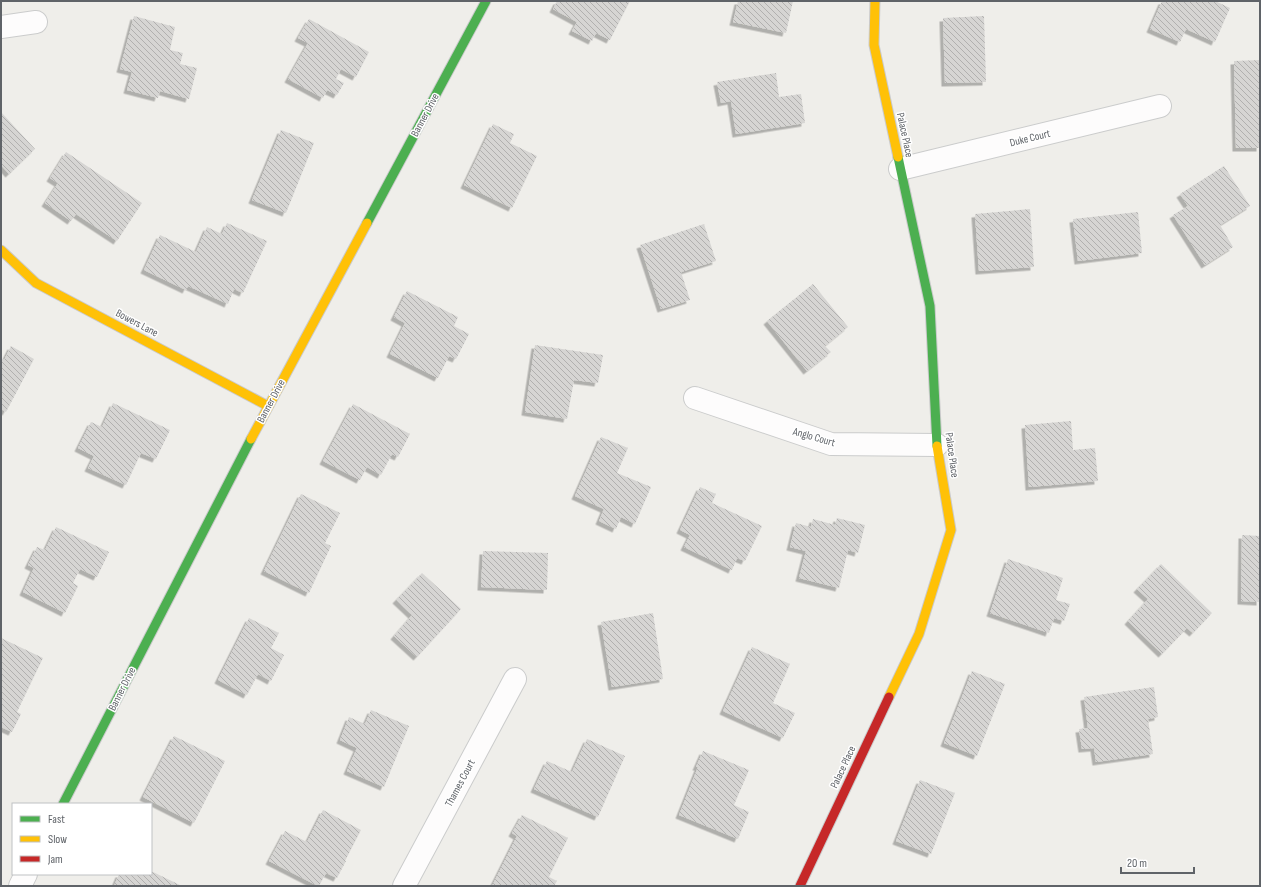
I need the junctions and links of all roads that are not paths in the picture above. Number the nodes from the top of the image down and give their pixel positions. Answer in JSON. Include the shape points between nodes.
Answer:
{"nodes":[{"id":1,"x":486,"y":1,"type":"edge"},
{"id":2,"x":875,"y":1,"type":"edge"},
{"id":3,"x":36,"y":22,"type":"dead end"},
{"id":4,"x":1,"y":26,"type":"edge"},
{"id":5,"x":1160,"y":106,"type":"dead end"},
{"id":6,"x":900,"y":169,"type":"junction"},
{"id":7,"x":1,"y":250,"type":"edge"},
{"id":8,"x":695,"y":398,"type":"dead end"},
{"id":9,"x":268,"y":406,"type":"junction"},
{"id":10,"x":937,"y":445,"type":"junction"},
{"id":11,"x":515,"y":679,"type":"dead end"},
{"id":12,"x":64,"y":803,"type":"edge"},
{"id":13,"x":26,"y":875,"type":"edge"},
{"id":14,"x":20,"y":886,"type":"edge"},
{"id":15,"x":404,"y":886,"type":"edge"},
{"id":16,"x":800,"y":886,"type":"edge"}],
"edges":[{"from":1,"to":9,"type":"street","name":"Banner Drive"},
{"from":2,"to":6,"type":"street","name":"Palace Place","via":[[874,45]]},
{"from":3,"to":4,"type":"street"},
{"from":5,"to":6,"type":"street","name":"Duke Court"},
{"from":6,"to":10,"type":"street","name":"Palace Place","via":[[930,306]]},
{"from":7,"to":9,"type":"street","name":"Bowers Lane","via":[[36,282]]},
{"from":8,"to":10,"type":"street","name":"Anglo Court","via":[[831,444]]},
{"from":9,"to":12,"type":"street","name":"Banner Drive"},
{"from":10,"to":16,"type":"street","name":"Palace Place","via":[[951,530],[919,634]]},
{"from":11,"to":15,"type":"street","name":"Thames Court"},
{"from":13,"to":14,"type":"street"}]}
